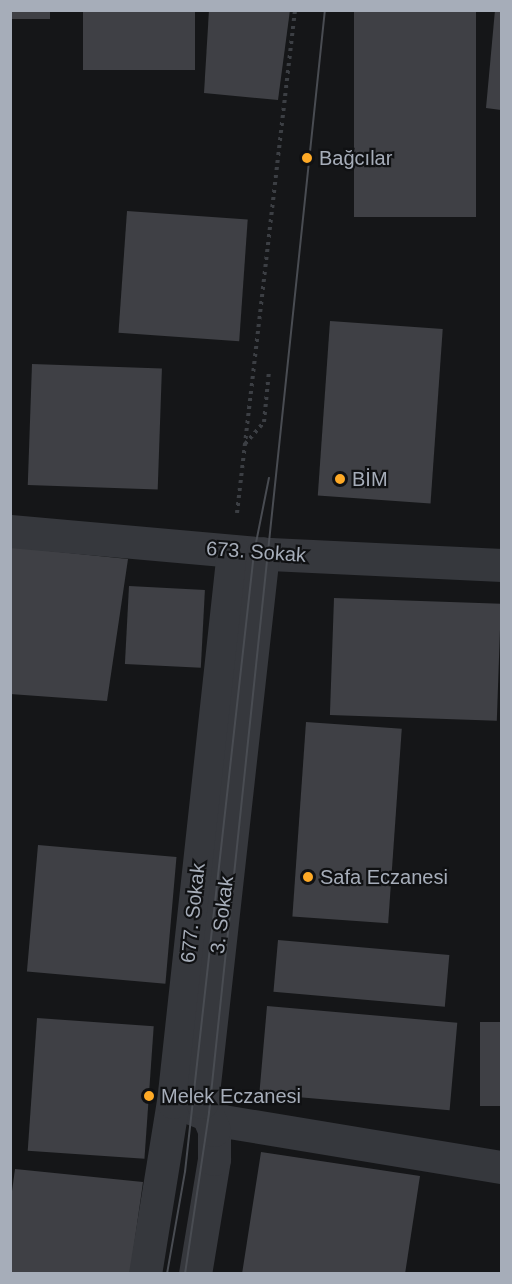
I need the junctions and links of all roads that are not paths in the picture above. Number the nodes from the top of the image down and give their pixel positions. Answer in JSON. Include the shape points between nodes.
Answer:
{"nodes":[{"id":1,"x":10,"y":531,"type":"edge"},
{"id":2,"x":248,"y":552,"type":"junction"},
{"id":3,"x":501,"y":565,"type":"edge"},
{"id":4,"x":173,"y":1102,"type":"junction"},
{"id":5,"x":209,"y":1113,"type":"junction"},
{"id":6,"x":501,"y":1167,"type":"edge"},
{"id":7,"x":145,"y":1274,"type":"edge"},
{"id":8,"x":195,"y":1274,"type":"edge"}],
"edges":[{"from":1,"to":2,"type":"street","name":"673. Sokak"},
{"from":2,"to":3,"type":"street","name":"673. Sokak"},
{"from":2,"to":4,"type":"street","name":"677. Sokak"},
{"from":2,"to":5,"type":"street","name":"3. Sokak","via":[[202,1102]]},
{"from":4,"to":5,"type":"street"},
{"from":4,"to":7,"type":"street","name":"677. Sokak"},
{"from":5,"to":6,"type":"street","via":[[223,1121]]},
{"from":5,"to":8,"type":"street","name":"3. Sokak","via":[[214,1159]]}]}
